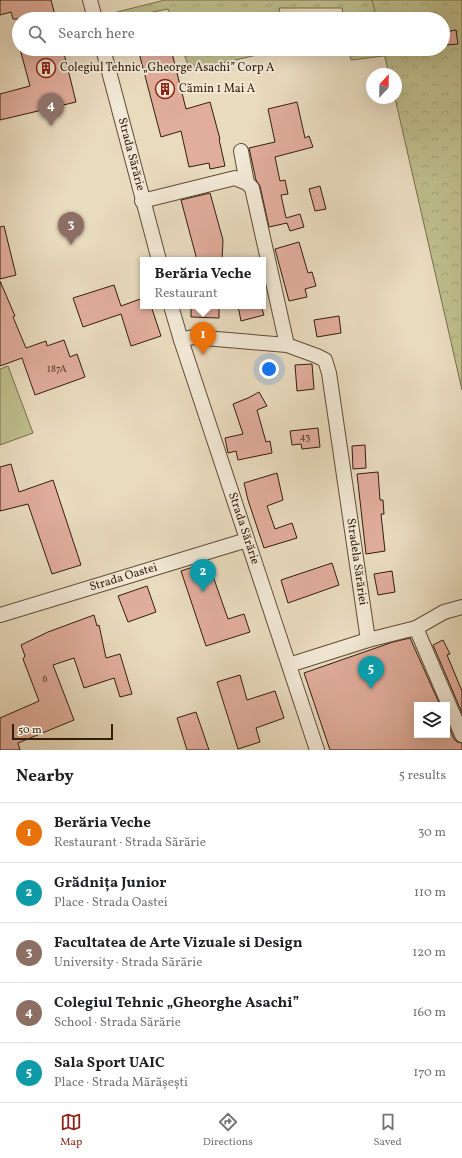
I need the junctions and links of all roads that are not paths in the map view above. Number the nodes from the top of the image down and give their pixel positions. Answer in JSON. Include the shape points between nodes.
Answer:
{"nodes":[{"id":1,"x":90,"y":0,"type":"edge"},
{"id":2,"x":93,"y":12,"type":"edge"},
{"id":3,"x":105,"y":56,"type":"edge"},
{"id":4,"x":242,"y":151,"type":"dead end"},
{"id":5,"x":247,"y":183,"type":"junction"},
{"id":6,"x":142,"y":201,"type":"junction"},
{"id":7,"x":158,"y":257,"type":"edge"},
{"id":8,"x":172,"y":309,"type":"edge"},
{"id":9,"x":181,"y":340,"type":"junction"},
{"id":10,"x":287,"y":345,"type":"junction"},
{"id":11,"x":247,"y":540,"type":"junction"},
{"id":12,"x":462,"y":607,"type":"edge"},
{"id":13,"x":0,"y":614,"type":"edge"},
{"id":14,"x":416,"y":628,"type":"junction"},
{"id":15,"x":368,"y":640,"type":"junction"},
{"id":16,"x":289,"y":664,"type":"junction"},
{"id":17,"x":462,"y":735,"type":"edge"},
{"id":18,"x":317,"y":750,"type":"edge"}],
"edges":[{"from":1,"to":2,"type":"street"},
{"from":3,"to":6,"type":"street","name":"Strada Sărărie"},
{"from":4,"to":5,"type":"street"},
{"from":5,"to":6,"type":"street","via":[[235,178]]},
{"from":5,"to":10,"type":"street","via":[[252,188]]},
{"from":6,"to":7,"type":"street","name":"Strada Sărărie"},
{"from":8,"to":9,"type":"street","name":"Strada Sărărie"},
{"from":9,"to":10,"type":"street","name":"Stradela Sărăriei","via":[[193,337]]},
{"from":9,"to":11,"type":"street","name":"Strada Sărărie"},
{"from":10,"to":15,"type":"street","name":"Stradela Sărăriei","via":[[325,360],[329,373]]},
{"from":11,"to":13,"type":"street","name":"Strada Oastei"},
{"from":11,"to":16,"type":"street","name":"Strada Sărărie"},
{"from":12,"to":14,"type":"street","via":[[444,612]]},
{"from":14,"to":15,"type":"street"},
{"from":14,"to":17,"type":"street"},
{"from":15,"to":16,"type":"street"},
{"from":16,"to":18,"type":"street","name":"Strada Sărărie"}]}
